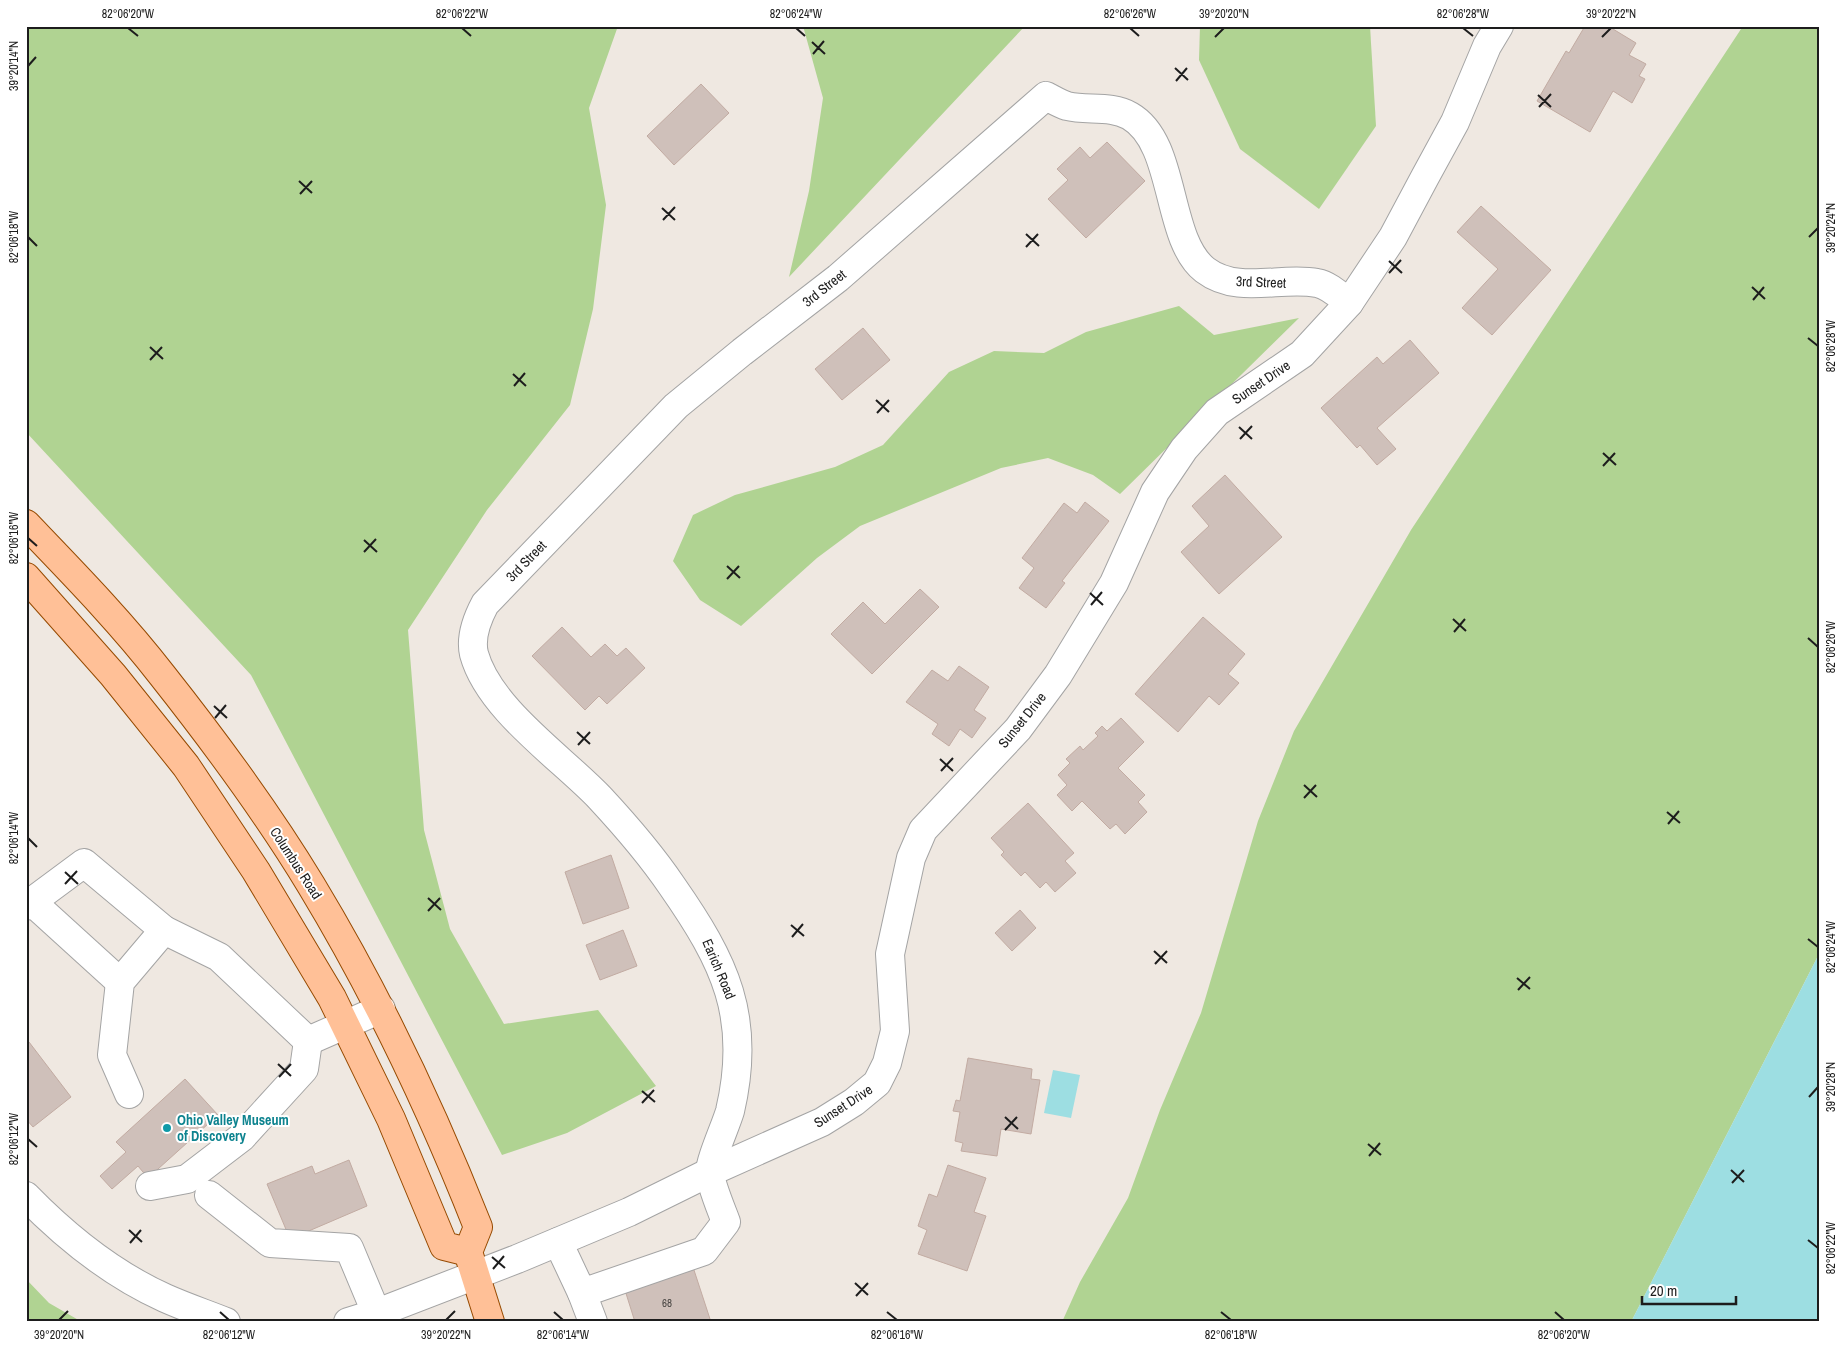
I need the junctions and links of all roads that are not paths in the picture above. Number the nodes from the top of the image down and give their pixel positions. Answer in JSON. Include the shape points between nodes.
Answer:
{"nodes":[{"id":1,"x":1499,"y":26,"type":"edge"},
{"id":2,"x":1349,"y":303,"type":"junction"},
{"id":3,"x":26,"y":524,"type":"edge"},
{"id":4,"x":26,"y":578,"type":"edge"},
{"id":5,"x":599,"y":798,"type":"joint"},
{"id":6,"x":29,"y":904,"type":"edge"},
{"id":7,"x":164,"y":930,"type":"junction"},
{"id":8,"x":120,"y":982,"type":"junction"},
{"id":9,"x":381,"y":1009,"type":"junction"},
{"id":10,"x":346,"y":1025,"type":"junction"},
{"id":11,"x":308,"y":1041,"type":"junction"},
{"id":12,"x":129,"y":1094,"type":"dead end"},
{"id":13,"x":710,"y":1172,"type":"junction"},
{"id":14,"x":150,"y":1186,"type":"dead end"},
{"id":15,"x":209,"y":1195,"type":"dead end"},
{"id":16,"x":26,"y":1196,"type":"edge"},
{"id":17,"x":558,"y":1242,"type":"junction"},
{"id":18,"x":472,"y":1263,"type":"junction"},
{"id":19,"x":582,"y":1293,"type":"junction"},
{"id":20,"x":378,"y":1317,"type":"edge"},
{"id":21,"x":226,"y":1322,"type":"edge"},
{"id":22,"x":348,"y":1322,"type":"edge"},
{"id":23,"x":490,"y":1322,"type":"edge"},
{"id":24,"x":594,"y":1322,"type":"edge"}],
"edges":[{"from":1,"to":2,"type":"street","name":"Sunset Drive","via":[[1426,177],[1393,237]]},
{"from":2,"to":5,"type":"street","name":"3rd Street","via":[[1318,283],[1253,284],[1227,280],[1206,271],[1190,254],[1148,133],[1130,116],[1097,107],[1066,106],[1046,96],[838,278],[676,406],[485,604],[473,637],[474,654],[484,676],[530,733]]},
{"from":2,"to":13,"type":"street","name":"Sunset Drive","via":[[1302,354],[1217,412],[1184,449],[1155,492],[1114,583],[1058,675],[1018,729],[923,830],[910,858],[890,954],[894,1032],[887,1063],[877,1083],[822,1122]]},
{"from":3,"to":9,"type":"main road","name":"Columbus Road","via":[[161,674],[236,774],[311,884]]},
{"from":4,"to":10,"type":"main road","via":[[113,675],[186,766],[256,871]]},
{"from":5,"to":13,"type":"street","name":"Earich Road","via":[[671,884],[703,932],[729,987],[736,1013],[738,1050],[730,1111]]},
{"from":6,"to":7,"type":"street","via":[[84,864]]},
{"from":6,"to":8,"type":"street"},
{"from":7,"to":8,"type":"street"},
{"from":7,"to":11,"type":"street","via":[[219,957]]},
{"from":8,"to":12,"type":"street","via":[[112,1055]]},
{"from":9,"to":10,"type":"street"},
{"from":9,"to":18,"type":"main road","name":"Columbus Road","via":[[425,1100],[478,1226]]},
{"from":10,"to":11,"type":"street"},
{"from":10,"to":18,"type":"main road","via":[[391,1119],[444,1246]]},
{"from":11,"to":14,"type":"street","via":[[304,1069],[242,1137],[186,1180]]},
{"from":13,"to":17,"type":"street","name":"Sunset Drive","via":[[630,1212]]},
{"from":13,"to":19,"type":"street","via":[[726,1222],[704,1251]]},
{"from":15,"to":20,"type":"street","via":[[270,1243],[349,1248]]},
{"from":16,"to":21,"type":"street","via":[[68,1234],[119,1272],[164,1298]]},
{"from":17,"to":18,"type":"street","name":"Sunset Drive"},
{"from":17,"to":19,"type":"street"},
{"from":18,"to":20,"type":"street","name":"Sunset Drive"},
{"from":18,"to":23,"type":"main road"},
{"from":19,"to":24,"type":"street"},
{"from":20,"to":22,"type":"street","name":"Sunset Drive"}]}
